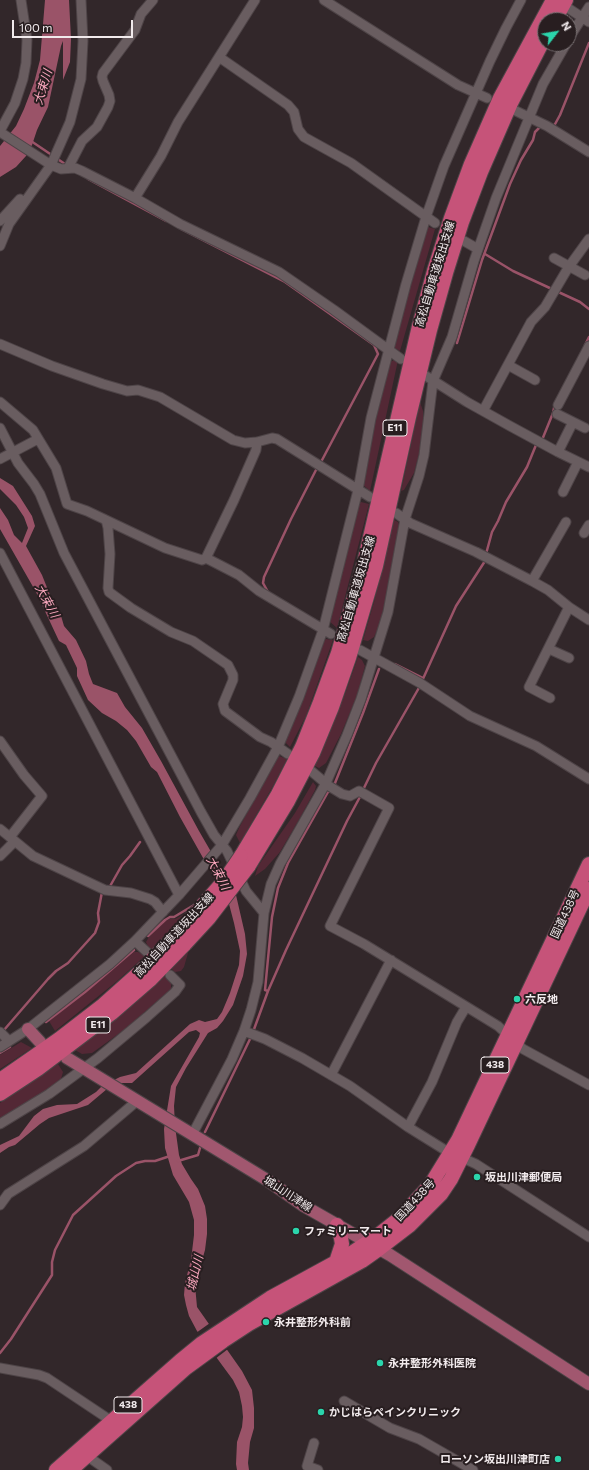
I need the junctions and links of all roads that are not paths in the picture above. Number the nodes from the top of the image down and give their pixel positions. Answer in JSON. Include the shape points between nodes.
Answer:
{"nodes":[{"id":1,"x":21,"y":0,"type":"edge"},
{"id":2,"x":81,"y":0,"type":"edge"},
{"id":3,"x":153,"y":0,"type":"edge"},
{"id":4,"x":255,"y":0,"type":"edge"},
{"id":5,"x":324,"y":0,"type":"edge"},
{"id":6,"x":521,"y":0,"type":"edge"},
{"id":7,"x":543,"y":0,"type":"edge"},
{"id":8,"x":553,"y":0,"type":"edge"},
{"id":9,"x":567,"y":4,"type":"edge"},
{"id":10,"x":589,"y":7,"type":"edge"},
{"id":11,"x":585,"y":20,"type":"edge"},
{"id":12,"x":577,"y":29,"type":"edge"},
{"id":13,"x":537,"y":52,"type":"edge"},
{"id":14,"x":561,"y":52,"type":"edge"},
{"id":15,"x":219,"y":57,"type":"junction"},
{"id":16,"x":477,"y":94,"type":"junction"},
{"id":17,"x":493,"y":98,"type":"junction"},
{"id":18,"x":516,"y":111,"type":"dead end"},
{"id":19,"x":529,"y":117,"type":"junction"},
{"id":20,"x":1,"y":132,"type":"edge"},
{"id":21,"x":589,"y":152,"type":"edge"},
{"id":22,"x":51,"y":160,"type":"junction"},
{"id":23,"x":68,"y":168,"type":"junction"},
{"id":24,"x":32,"y":189,"type":"junction"},
{"id":25,"x":135,"y":198,"type":"junction"},
{"id":26,"x":426,"y":217,"type":"junction"},
{"id":27,"x":0,"y":221,"type":"edge"},
{"id":28,"x":435,"y":223,"type":"dead end"},
{"id":29,"x":589,"y":239,"type":"edge"},
{"id":30,"x":464,"y":241,"type":"dead end"},
{"id":31,"x":0,"y":246,"type":"edge"},
{"id":32,"x":478,"y":250,"type":"junction"},
{"id":33,"x":554,"y":258,"type":"dead end"},
{"id":34,"x":570,"y":266,"type":"junction"},
{"id":35,"x":585,"y":275,"type":"dead end"},
{"id":36,"x":0,"y":344,"type":"edge"},
{"id":37,"x":589,"y":346,"type":"edge"},
{"id":38,"x":388,"y":350,"type":"junction"},
{"id":39,"x":401,"y":359,"type":"dead end"},
{"id":40,"x":508,"y":365,"type":"junction"},
{"id":41,"x":430,"y":379,"type":"junction"},
{"id":42,"x":535,"y":380,"type":"dead end"},
{"id":43,"x":0,"y":402,"type":"edge"},
{"id":44,"x":483,"y":411,"type":"junction"},
{"id":45,"x":573,"y":422,"type":"junction"},
{"id":46,"x":0,"y":428,"type":"edge"},
{"id":47,"x":585,"y":428,"type":"dead end"},
{"id":48,"x":38,"y":439,"type":"junction"},
{"id":49,"x":257,"y":442,"type":"junction"},
{"id":50,"x":558,"y":452,"type":"junction"},
{"id":51,"x":12,"y":453,"type":"junction"},
{"id":52,"x":0,"y":459,"type":"edge"},
{"id":53,"x":578,"y":462,"type":"junction"},
{"id":54,"x":589,"y":467,"type":"edge"},
{"id":55,"x":358,"y":490,"type":"junction"},
{"id":56,"x":563,"y":492,"type":"dead end"},
{"id":57,"x":370,"y":497,"type":"dead end"},
{"id":58,"x":396,"y":513,"type":"dead end"},
{"id":59,"x":405,"y":519,"type":"junction"},
{"id":60,"x":106,"y":520,"type":"junction"},
{"id":61,"x":566,"y":522,"type":"dead end"},
{"id":62,"x":0,"y":553,"type":"edge"},
{"id":63,"x":206,"y":558,"type":"junction"},
{"id":64,"x":532,"y":581,"type":"junction"},
{"id":65,"x":569,"y":607,"type":"junction"},
{"id":66,"x":589,"y":620,"type":"edge"},
{"id":67,"x":327,"y":632,"type":"junction"},
{"id":68,"x":548,"y":649,"type":"junction"},
{"id":69,"x":360,"y":650,"type":"dead end"},
{"id":70,"x":374,"y":658,"type":"junction"},
{"id":71,"x":569,"y":658,"type":"dead end"},
{"id":72,"x":550,"y":698,"type":"dead end"},
{"id":73,"x":0,"y":741,"type":"edge"},
{"id":74,"x":278,"y":747,"type":"junction"},
{"id":75,"x":288,"y":754,"type":"dead end"},
{"id":76,"x":310,"y":770,"type":"dead end"},
{"id":77,"x":589,"y":779,"type":"edge"},
{"id":78,"x":326,"y":783,"type":"junction"},
{"id":79,"x":0,"y":829,"type":"edge"},
{"id":80,"x":12,"y":839,"type":"junction"},
{"id":81,"x":221,"y":846,"type":"junction"},
{"id":82,"x":0,"y":856,"type":"edge"},
{"id":83,"x":244,"y":861,"type":"junction"},
{"id":84,"x":589,"y":864,"type":"edge"},
{"id":85,"x":589,"y":889,"type":"edge"},
{"id":86,"x":180,"y":894,"type":"junction"},
{"id":87,"x":163,"y":912,"type":"junction"},
{"id":88,"x":264,"y":913,"type":"junction"},
{"id":89,"x":182,"y":938,"type":"junction"},
{"id":90,"x":135,"y":941,"type":"junction"},
{"id":91,"x":148,"y":953,"type":"dead end"},
{"id":92,"x":391,"y":960,"type":"junction"},
{"id":93,"x":170,"y":975,"type":"dead end"},
{"id":94,"x":466,"y":1007,"type":"junction"},
{"id":95,"x":28,"y":1028,"type":"junction"},
{"id":96,"x":0,"y":1032,"type":"edge"},
{"id":97,"x":250,"y":1033,"type":"junction"},
{"id":98,"x":512,"y":1039,"type":"junction"},
{"id":99,"x":9,"y":1041,"type":"junction"},
{"id":100,"x":40,"y":1042,"type":"dead end"},
{"id":101,"x":0,"y":1047,"type":"edge"},
{"id":102,"x":67,"y":1058,"type":"dead end"},
{"id":103,"x":86,"y":1070,"type":"junction"},
{"id":104,"x":331,"y":1075,"type":"junction"},
{"id":105,"x":0,"y":1080,"type":"edge"},
{"id":106,"x":589,"y":1085,"type":"edge"},
{"id":107,"x":0,"y":1094,"type":"edge"},
{"id":108,"x":135,"y":1100,"type":"junction"},
{"id":109,"x":0,"y":1124,"type":"edge"},
{"id":110,"x":408,"y":1127,"type":"junction"},
{"id":111,"x":192,"y":1135,"type":"junction"},
{"id":112,"x":457,"y":1155,"type":"junction"},
{"id":113,"x":0,"y":1206,"type":"edge"},
{"id":114,"x":337,"y":1225,"type":"junction"},
{"id":115,"x":589,"y":1237,"type":"edge"},
{"id":116,"x":373,"y":1246,"type":"junction"},
{"id":117,"x":336,"y":1262,"type":"junction"},
{"id":118,"x":220,"y":1337,"type":"junction"},
{"id":119,"x":0,"y":1368,"type":"edge"},
{"id":120,"x":589,"y":1384,"type":"edge"},
{"id":121,"x":344,"y":1401,"type":"dead end"},
{"id":122,"x":116,"y":1424,"type":"junction"},
{"id":123,"x":314,"y":1442,"type":"dead end"},
{"id":124,"x":83,"y":1452,"type":"junction"},
{"id":125,"x":459,"y":1467,"type":"edge"},
{"id":126,"x":56,"y":1470,"type":"edge"},
{"id":127,"x":71,"y":1470,"type":"edge"},
{"id":128,"x":107,"y":1470,"type":"edge"},
{"id":129,"x":318,"y":1470,"type":"edge"},
{"id":130,"x":473,"y":1470,"type":"edge"}],
"edges":[{"from":1,"to":20,"type":"street","via":[[26,63],[15,103]]},
{"from":2,"to":22,"type":"street","via":[[81,79],[70,122]]},
{"from":3,"to":23,"type":"street","via":[[141,14],[135,30],[104,73],[102,77],[110,101],[97,127],[82,142]]},
{"from":4,"to":15,"type":"street"},
{"from":5,"to":16,"type":"street","via":[[458,85]]},
{"from":6,"to":16,"type":"street"},
{"from":7,"to":17,"type":"highway"},
{"from":8,"to":17,"type":"highway","name":"高松自動車道坂出支線","number":"E11"},
{"from":9,"to":11,"type":"street"},
{"from":10,"to":11,"type":"street"},
{"from":11,"to":12,"type":"street"},
{"from":13,"to":83,"type":"highway","name":"高松自動車道坂出支線","number":"E11","via":[[487,158],[455,244],[410,410],[376,566],[332,707],[313,753],[288,801]]},
{"from":14,"to":19,"type":"street","via":[[543,84]]},
{"from":15,"to":25,"type":"street"},
{"from":15,"to":26,"type":"street","via":[[288,105],[294,112],[298,129],[304,137],[351,163]]},
{"from":16,"to":17,"type":"street"},
{"from":16,"to":26,"type":"street","via":[[444,166]]},
{"from":17,"to":83,"type":"highway","name":"高松自動車道坂出支線","number":"E11","via":[[434,271],[364,564],[338,653],[302,747]]},
{"from":18,"to":19,"type":"street"},
{"from":19,"to":21,"type":"street"},
{"from":19,"to":32,"type":"street"},
{"from":20,"to":22,"type":"street"},
{"from":22,"to":23,"type":"street","via":[[61,169]]},
{"from":22,"to":24,"type":"street"},
{"from":23,"to":25,"type":"street","via":[[82,171]]},
{"from":24,"to":27,"type":"street","via":[[26,192]]},
{"from":24,"to":31,"type":"street","via":[[9,224]]},
{"from":25,"to":38,"type":"street","via":[[180,224],[279,272]]},
{"from":26,"to":28,"type":"street"},
{"from":26,"to":38,"type":"street"},
{"from":29,"to":34,"type":"street"},
{"from":30,"to":32,"type":"street"},
{"from":32,"to":41,"type":"street","via":[[452,337]]},
{"from":33,"to":34,"type":"street"},
{"from":34,"to":35,"type":"street"},
{"from":34,"to":40,"type":"street","via":[[545,307],[531,322]]},
{"from":36,"to":49,"type":"street","via":[[103,384],[127,391],[147,392],[233,440],[245,444]]},
{"from":37,"to":45,"type":"street","via":[[557,410]]},
{"from":38,"to":39,"type":"street"},
{"from":38,"to":55,"type":"street","via":[[371,418]]},
{"from":40,"to":42,"type":"street"},
{"from":40,"to":44,"type":"street"},
{"from":41,"to":44,"type":"street"},
{"from":41,"to":59,"type":"street","via":[[424,455]]},
{"from":43,"to":48,"type":"street","via":[[33,430]]},
{"from":44,"to":50,"type":"street"},
{"from":45,"to":47,"type":"street"},
{"from":45,"to":50,"type":"street"},
{"from":46,"to":51,"type":"street"},
{"from":48,"to":51,"type":"street"},
{"from":48,"to":60,"type":"street","via":[[56,468],[67,504]]},
{"from":49,"to":55,"type":"street","via":[[277,439]]},
{"from":49,"to":63,"type":"street","via":[[256,450]]},
{"from":50,"to":53,"type":"street"},
{"from":51,"to":52,"type":"street"},
{"from":51,"to":81,"type":"street","via":[[40,494],[64,553]]},
{"from":53,"to":54,"type":"street"},
{"from":53,"to":56,"type":"street"},
{"from":55,"to":57,"type":"street"},
{"from":55,"to":67,"type":"street"},
{"from":58,"to":59,"type":"street"},
{"from":59,"to":64,"type":"street"},
{"from":59,"to":70,"type":"street","via":[[390,605]]},
{"from":60,"to":63,"type":"street","via":[[165,548],[202,560]]},
{"from":60,"to":74,"type":"street","via":[[110,554],[109,592],[171,632],[193,641],[228,665],[232,670],[233,680],[223,707],[228,714]]},
{"from":61,"to":64,"type":"street"},
{"from":62,"to":86,"type":"street"},
{"from":63,"to":67,"type":"street","via":[[239,575],[259,591]]},
{"from":64,"to":65,"type":"street"},
{"from":65,"to":66,"type":"street"},
{"from":65,"to":68,"type":"street"},
{"from":67,"to":74,"type":"street"},
{"from":68,"to":71,"type":"street"},
{"from":68,"to":72,"type":"street","via":[[529,687]]},
{"from":69,"to":70,"type":"street"},
{"from":70,"to":77,"type":"street","via":[[422,684],[470,716],[536,746]]},
{"from":70,"to":78,"type":"street","via":[[361,699]]},
{"from":73,"to":80,"type":"street","via":[[42,796]]},
{"from":74,"to":75,"type":"street"},
{"from":74,"to":81,"type":"street"},
{"from":76,"to":78,"type":"street"},
{"from":78,"to":88,"type":"street","via":[[280,864],[271,884]]},
{"from":78,"to":92,"type":"street","via":[[347,796],[358,791],[389,808],[330,926]]},
{"from":79,"to":80,"type":"street"},
{"from":80,"to":82,"type":"street"},
{"from":80,"to":87,"type":"street","via":[[33,856],[105,890],[150,898]]},
{"from":81,"to":86,"type":"street"},
{"from":81,"to":88,"type":"street","via":[[227,851],[246,891]]},
{"from":83,"to":89,"type":"highway","name":"高松自動車道坂出支線","number":"E11","bridge":true,"via":[[209,918]]},
{"from":84,"to":98,"type":"highway","name":"国道438号","number":"438"},
{"from":85,"to":98,"type":"highway","name":"国道438号","number":"438"},
{"from":86,"to":87,"type":"street"},
{"from":87,"to":90,"type":"street"},
{"from":88,"to":97,"type":"street","via":[[258,982],[251,1010]]},
{"from":89,"to":105,"type":"highway","name":"高松自動車道坂出支線","number":"E11","via":[[59,1039]]},
{"from":89,"to":107,"type":"highway","name":"高松自動車道坂出支線","number":"E11","via":[[169,962],[112,1013],[38,1069]]},
{"from":90,"to":91,"type":"street"},
{"from":90,"to":95,"type":"street","via":[[105,968]]},
{"from":92,"to":94,"type":"street"},
{"from":92,"to":104,"type":"street"},
{"from":93,"to":103,"type":"street","via":[[180,985],[174,992]]},
{"from":94,"to":98,"type":"street","via":[[503,1029]]},
{"from":94,"to":110,"type":"street","via":[[457,1022],[432,1082]]},
{"from":95,"to":99,"type":"street"},
{"from":95,"to":100,"type":"main road"},
{"from":96,"to":99,"type":"street"},
{"from":97,"to":104,"type":"street"},
{"from":97,"to":111,"type":"street","via":[[232,1059]]},
{"from":98,"to":106,"type":"street","via":[[523,1049]]},
{"from":98,"to":112,"type":"highway","name":"国道438号","number":"438"},
{"from":99,"to":101,"type":"street"},
{"from":102,"to":103,"type":"main road","name":"城山川津線"},
{"from":103,"to":108,"type":"main road","name":"城山川津線"},
{"from":103,"to":109,"type":"street"},
{"from":104,"to":110,"type":"street"},
{"from":108,"to":111,"type":"main road","name":"城山川津線"},
{"from":108,"to":113,"type":"street","via":[[84,1146],[8,1194]]},
{"from":110,"to":112,"type":"street"},
{"from":111,"to":114,"type":"main road","name":"城山川津線"},
{"from":112,"to":115,"type":"street","via":[[476,1164]]},
{"from":112,"to":116,"type":"highway","name":"国道438号","number":"438","via":[[451,1179],[441,1194],[409,1226]]},
{"from":114,"to":116,"type":"main road","name":"城山川津線"},
{"from":114,"to":117,"type":"highway","via":[[342,1244]]},
{"from":116,"to":117,"type":"highway","name":"国道438号","number":"438"},
{"from":116,"to":118,"type":"highway","name":"国道438号","number":"438","via":[[362,1261],[249,1324]]},
{"from":116,"to":120,"type":"main road","name":"城山川津線"},
{"from":117,"to":118,"type":"highway","name":"国道438号","number":"438","via":[[270,1298]]},
{"from":118,"to":122,"type":"highway","name":"国道438号","number":"438"},
{"from":119,"to":122,"type":"street","via":[[47,1378]]},
{"from":121,"to":125,"type":"street","via":[[390,1428],[419,1439]]},
{"from":122,"to":124,"type":"highway","name":"国道438号","number":"438"},
{"from":123,"to":129,"type":"street","via":[[307,1466]]},
{"from":124,"to":126,"type":"highway","name":"国道438号","number":"438"},
{"from":124,"to":127,"type":"highway","name":"国道438号","number":"438"},
{"from":124,"to":128,"type":"street"},
{"from":125,"to":130,"type":"street"}]}
